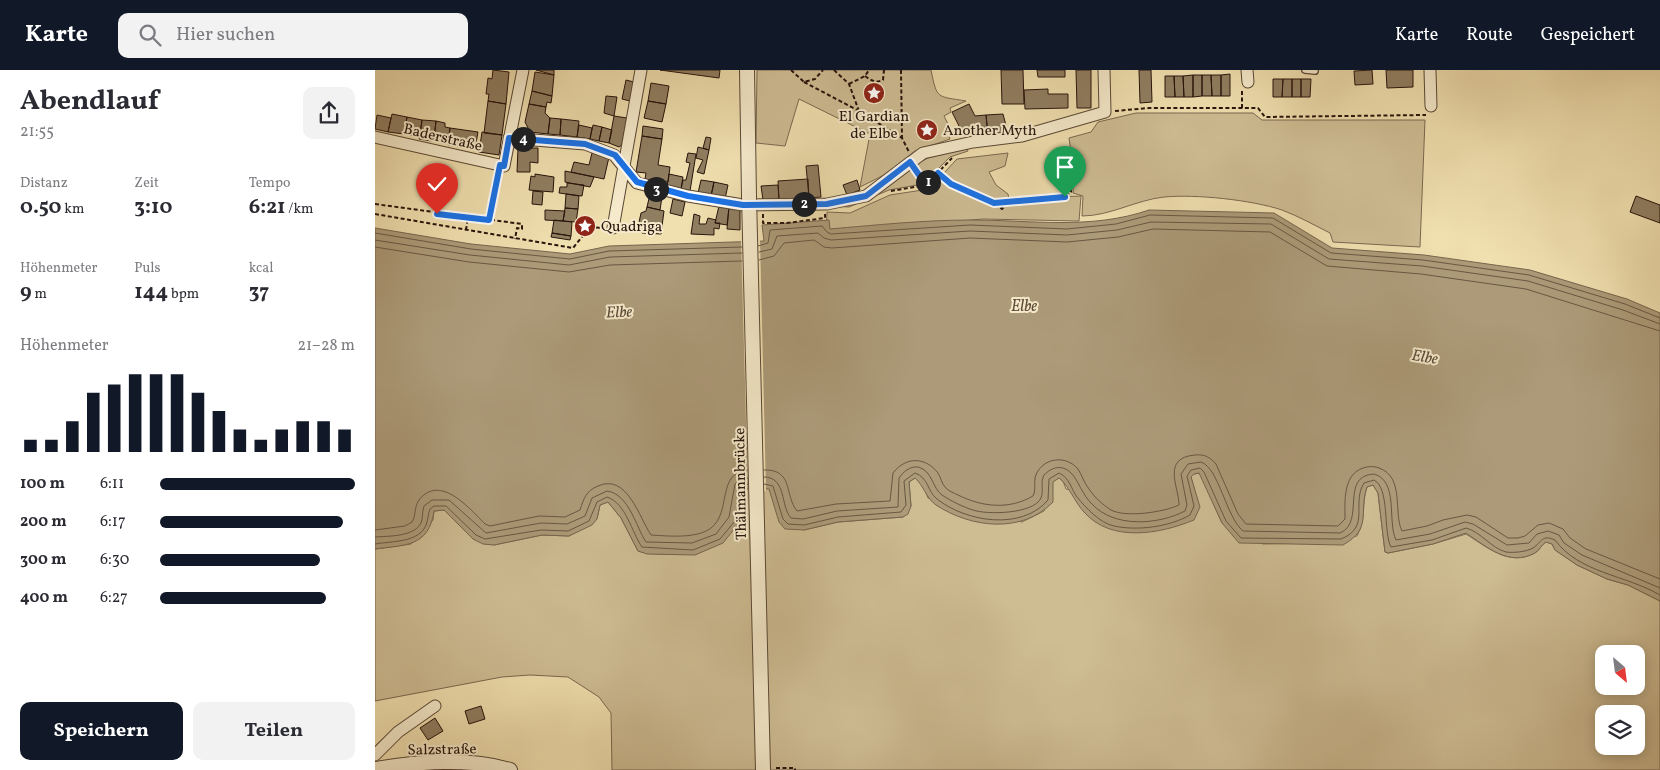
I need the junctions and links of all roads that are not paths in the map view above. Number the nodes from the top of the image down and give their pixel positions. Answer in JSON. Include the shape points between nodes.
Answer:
{"nodes":[{"id":1,"x":523,"y":70,"type":"edge"},
{"id":2,"x":641,"y":70,"type":"edge"},
{"id":3,"x":747,"y":70,"type":"edge"},
{"id":4,"x":1104,"y":70,"type":"edge"},
{"id":5,"x":1247,"y":70,"type":"edge"},
{"id":6,"x":1305,"y":70,"type":"edge"},
{"id":7,"x":1430,"y":70,"type":"edge"},
{"id":8,"x":1315,"y":71,"type":"edge"},
{"id":9,"x":1248,"y":82,"type":"road end"},
{"id":10,"x":1431,"y":106,"type":"road end"},
{"id":11,"x":375,"y":136,"type":"edge"},
{"id":12,"x":509,"y":138,"type":"junction"},
{"id":13,"x":624,"y":167,"type":"junction"},
{"id":14,"x":613,"y":228,"type":"road end"},
{"id":15,"x":435,"y":706,"type":"dead end"},
{"id":16,"x":375,"y":755,"type":"edge"},
{"id":17,"x":375,"y":769,"type":"edge"},
{"id":18,"x":767,"y":769,"type":"edge"},
{"id":19,"x":509,"y":770,"type":"edge"}],
"edges":[{"from":1,"to":12,"type":"street"},
{"from":2,"to":13,"type":"street"},
{"from":3,"to":18,"type":"street","name":"Thälmannbrücke","bridge":true},
{"from":4,"to":13,"type":"street","via":[[1105,112],[1022,136],[923,153],[866,196],[827,204],[743,205],[657,189],[637,182]]},
{"from":5,"to":9,"type":"street"},
{"from":6,"to":8,"type":"lane"},
{"from":7,"to":10,"type":"street"},
{"from":11,"to":12,"type":"street","name":"Baderstraße","via":[[502,166]]},
{"from":12,"to":13,"type":"street","via":[[585,144],[615,155]]},
{"from":13,"to":14,"type":"street"},
{"from":15,"to":16,"type":"street","via":[[398,732]]},
{"from":17,"to":19,"type":"street","name":"Salzstraße","via":[[475,763]]}]}
